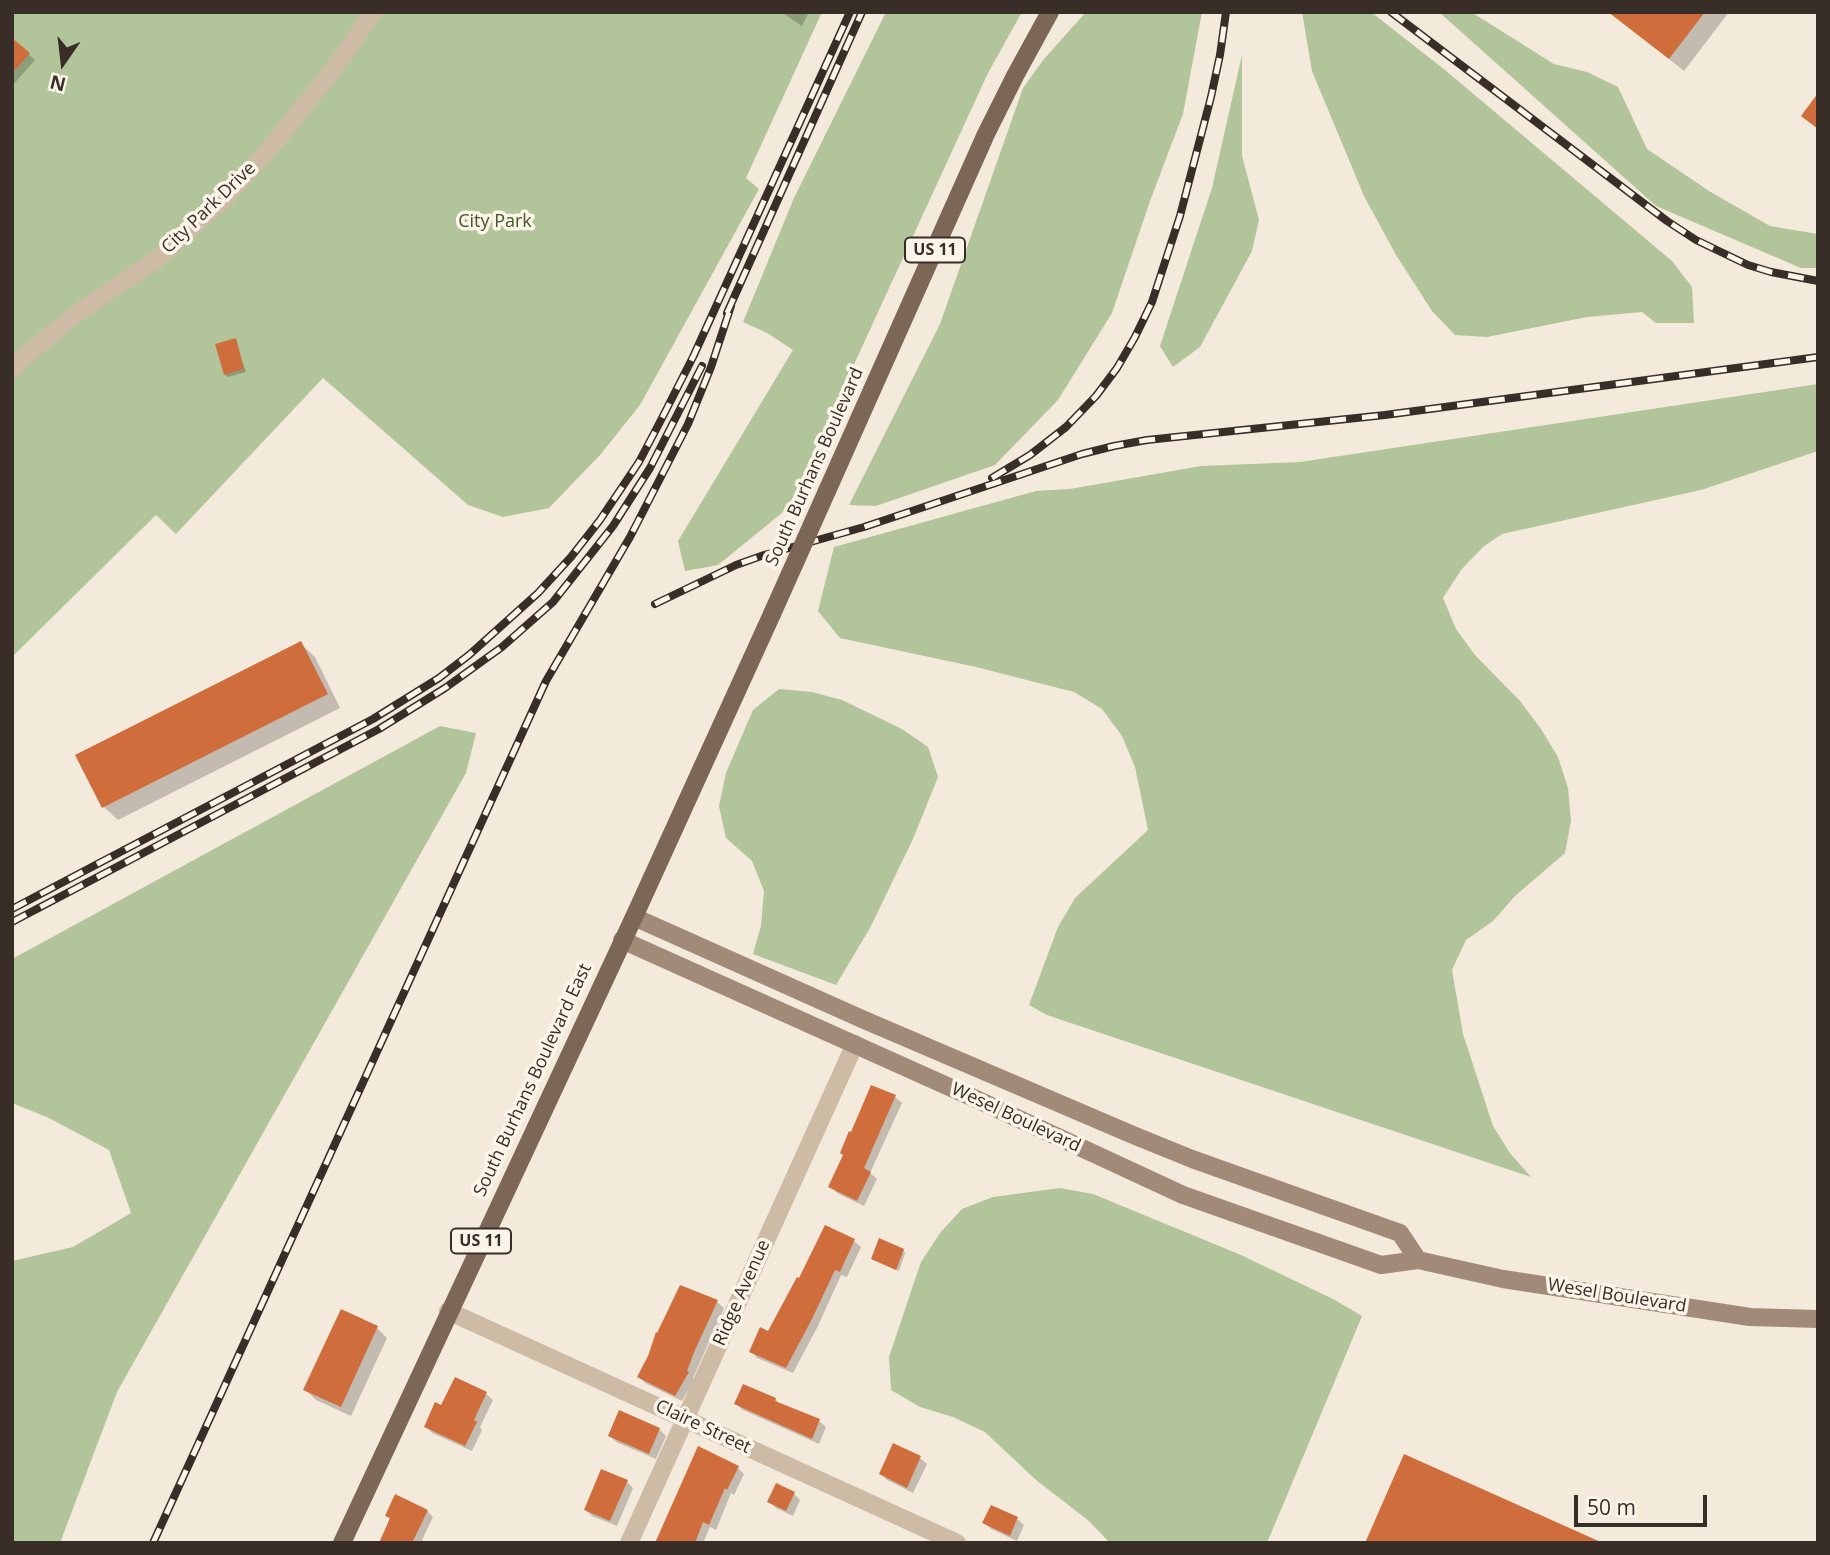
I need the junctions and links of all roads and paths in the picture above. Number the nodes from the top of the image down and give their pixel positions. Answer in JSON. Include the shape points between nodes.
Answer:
{"nodes":[{"id":1,"x":373,"y":12,"type":"edge"},
{"id":2,"x":1050,"y":12,"type":"edge"},
{"id":3,"x":12,"y":370,"type":"edge"},
{"id":4,"x":634,"y":917,"type":"junction"},
{"id":5,"x":622,"y":940,"type":"junction"},
{"id":6,"x":855,"y":1044,"type":"junction"},
{"id":7,"x":1418,"y":1260,"type":"junction"},
{"id":8,"x":448,"y":1311,"type":"junction"},
{"id":9,"x":1818,"y":1320,"type":"edge"},
{"id":10,"x":685,"y":1419,"type":"junction"},
{"id":11,"x":936,"y":1538,"type":"edge"},
{"id":12,"x":342,"y":1543,"type":"edge"},
{"id":13,"x":629,"y":1543,"type":"edge"},
{"id":14,"x":957,"y":1543,"type":"edge"}],
"edges":[{"from":1,"to":3,"type":"street","name":"City Park Drive","via":[[337,66],[223,199],[160,256],[76,314]]},
{"from":2,"to":4,"type":"main road","name":"South Burhans Boulevard","number":"US 11","bridge":true,"via":[[986,134]]},
{"from":4,"to":5,"type":"main road","name":"South Burhans Boulevard","number":"US 11"},
{"from":4,"to":7,"type":"main road","name":"Wesel Boulevard","via":[[1133,1135],[1400,1233]]},
{"from":5,"to":6,"type":"main road","name":"Wesel Boulevard"},
{"from":5,"to":8,"type":"main road","name":"South Burhans Boulevard East","number":"US 11"},
{"from":6,"to":7,"type":"main road","name":"Wesel Boulevard","via":[[1184,1195],[1381,1265]]},
{"from":6,"to":10,"type":"street","name":"Ridge Avenue"},
{"from":7,"to":9,"type":"main road","name":"Wesel Boulevard","via":[[1503,1279],[1751,1317]]},
{"from":8,"to":10,"type":"street","name":"Claire Street"},
{"from":8,"to":12,"type":"main road","name":"South Burhans Boulevard East","number":"US 11"},
{"from":10,"to":11,"type":"street","name":"Claire Street"},
{"from":10,"to":13,"type":"street","name":"Ridge Avenue"},
{"from":11,"to":14,"type":"street","name":"Claire Street"}]}
